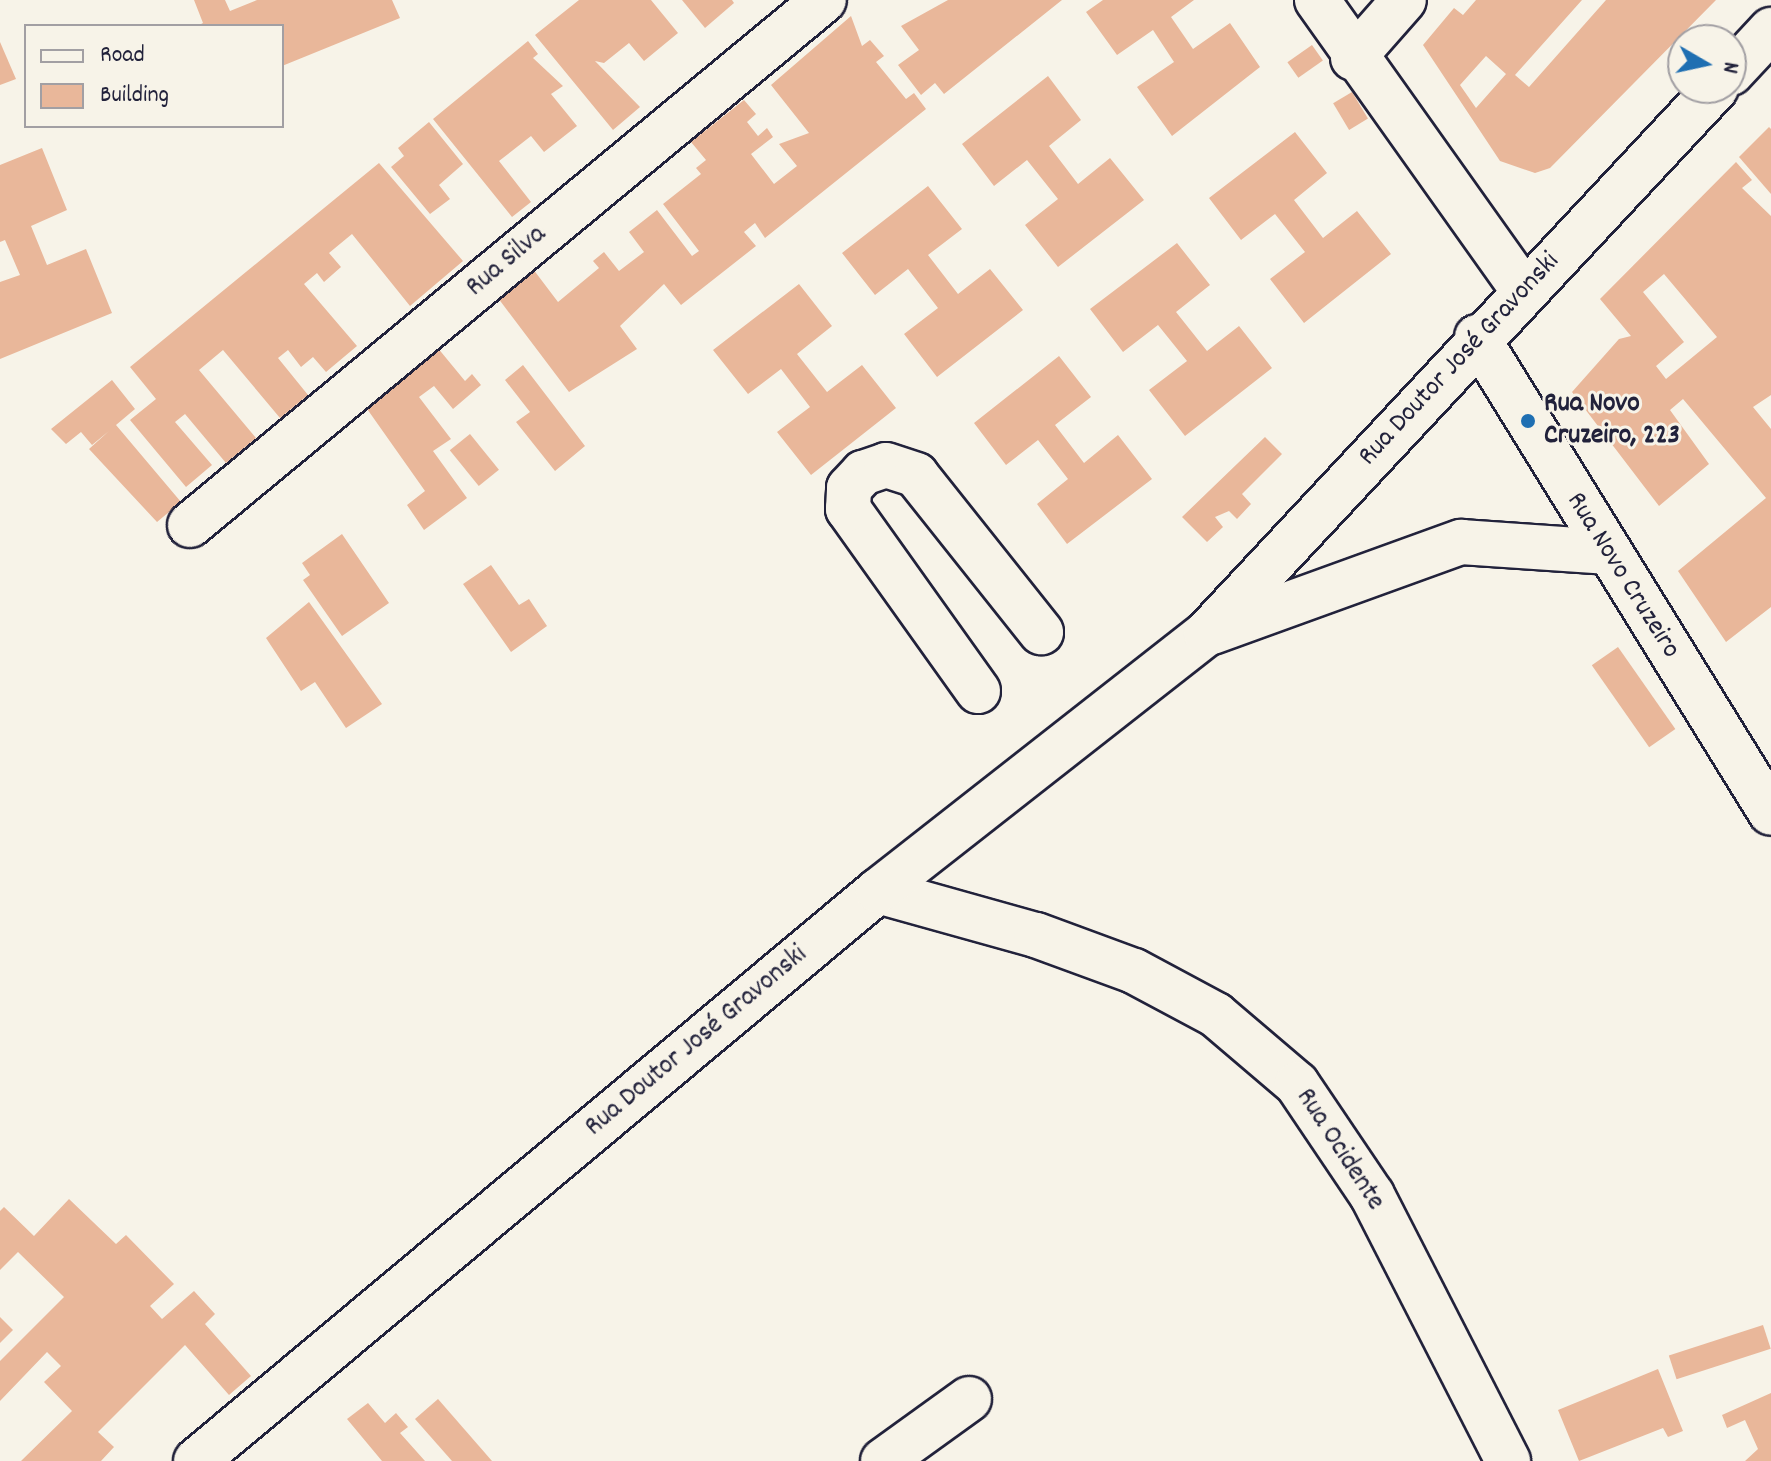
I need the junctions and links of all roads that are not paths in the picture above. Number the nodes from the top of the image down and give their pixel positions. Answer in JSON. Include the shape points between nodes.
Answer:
{"nodes":[{"id":1,"x":824,"y":0,"type":"edge"},
{"id":2,"x":1317,"y":0,"type":"edge"},
{"id":3,"x":1404,"y":0,"type":"edge"},
{"id":4,"x":1771,"y":30,"type":"edge"},
{"id":5,"x":1747,"y":56,"type":"edge"},
{"id":6,"x":1353,"y":58,"type":"junction"},
{"id":7,"x":1701,"y":104,"type":"edge"},
{"id":8,"x":1523,"y":290,"type":"junction"},
{"id":9,"x":1477,"y":337,"type":"junction"},
{"id":10,"x":190,"y":525,"type":"dead end"},
{"id":11,"x":1606,"y":552,"type":"junction"},
{"id":12,"x":1041,"y":632,"type":"dead end"},
{"id":13,"x":1206,"y":634,"type":"junction"},
{"id":14,"x":978,"y":691,"type":"dead end"},
{"id":15,"x":1771,"y":813,"type":"edge"},
{"id":16,"x":878,"y":891,"type":"junction"},
{"id":17,"x":969,"y":1399,"type":"dead end"},
{"id":18,"x":196,"y":1461,"type":"edge"},
{"id":19,"x":883,"y":1461,"type":"edge"},
{"id":20,"x":1508,"y":1461,"type":"edge"}],
"edges":[{"from":1,"to":10,"type":"street","name":"Rua Silva"},
{"from":2,"to":6,"type":"street"},
{"from":3,"to":6,"type":"street"},
{"from":4,"to":5,"type":"street"},
{"from":6,"to":8,"type":"street"},
{"from":7,"to":8,"type":"street","name":"Rua Doutor José Gravonski"},
{"from":8,"to":9,"type":"street","name":"Rua Doutor José Gravonski"},
{"from":9,"to":11,"type":"street","name":"Rua Novo Cruzeiro"},
{"from":9,"to":13,"type":"street","name":"Rua Doutor José Gravonski"},
{"from":11,"to":13,"type":"street","name":"Rua Doutor José Gravonski","via":[[1461,542]]},
{"from":11,"to":15,"type":"street","name":"Rua Novo Cruzeiro"},
{"from":12,"to":14,"type":"street","via":[[916,475],[886,465],[863,473],[849,488],[848,509]]},
{"from":13,"to":16,"type":"street","name":"Rua Doutor José Gravonski"},
{"from":16,"to":18,"type":"street","name":"Rua Doutor José Gravonski"},
{"from":16,"to":20,"type":"street","name":"Rua Ocidente","via":[[1036,935],[1134,971],[1216,1015],[1297,1084],[1372,1195]]},
{"from":17,"to":19,"type":"street"}]}
